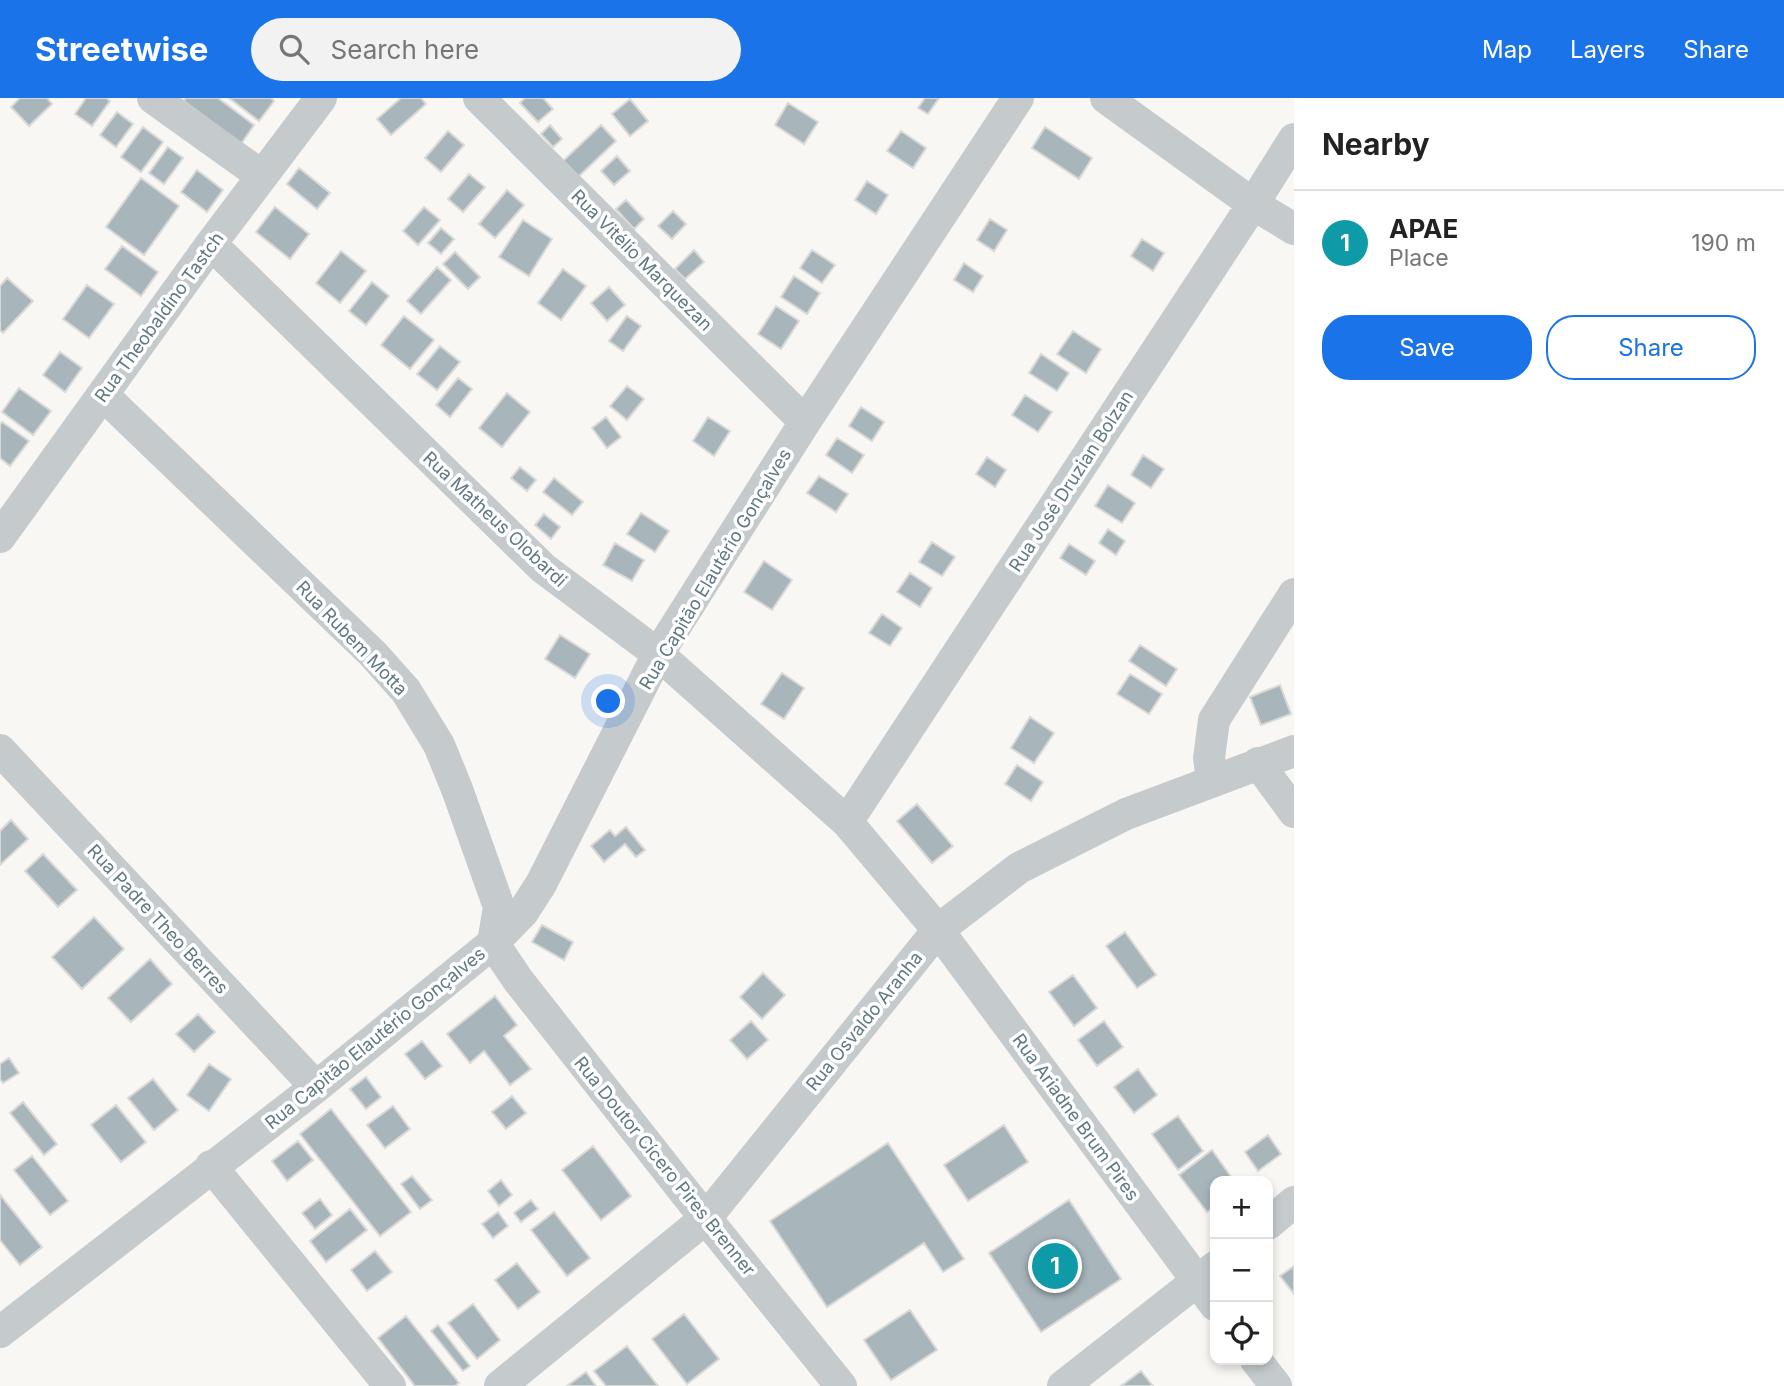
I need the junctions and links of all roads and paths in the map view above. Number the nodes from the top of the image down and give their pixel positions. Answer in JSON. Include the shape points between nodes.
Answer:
{"nodes":[{"id":1,"x":153,"y":98,"type":"edge"},
{"id":2,"x":321,"y":98,"type":"edge"},
{"id":3,"x":479,"y":98,"type":"edge"},
{"id":4,"x":1018,"y":98,"type":"edge"},
{"id":5,"x":1106,"y":98,"type":"edge"},
{"id":6,"x":1294,"y":139,"type":"edge"},
{"id":7,"x":262,"y":176,"type":"junction"},
{"id":8,"x":1253,"y":204,"type":"junction"},
{"id":9,"x":1294,"y":229,"type":"edge"},
{"id":10,"x":211,"y":244,"type":"junction"},
{"id":11,"x":103,"y":395,"type":"junction"},
{"id":12,"x":805,"y":422,"type":"junction"},
{"id":13,"x":0,"y":537,"type":"edge"},
{"id":14,"x":1294,"y":594,"type":"edge"},
{"id":15,"x":658,"y":654,"type":"junction"},
{"id":16,"x":0,"y":750,"type":"edge"},
{"id":17,"x":1294,"y":751,"type":"edge"},
{"id":18,"x":1258,"y":763,"type":"junction"},
{"id":19,"x":1212,"y":780,"type":"junction"},
{"id":20,"x":1294,"y":812,"type":"edge"},
{"id":21,"x":847,"y":822,"type":"junction"},
{"id":22,"x":937,"y":930,"type":"junction"},
{"id":23,"x":493,"y":943,"type":"junction"},
{"id":24,"x":316,"y":1087,"type":"junction"},
{"id":25,"x":211,"y":1166,"type":"junction"},
{"id":26,"x":1294,"y":1202,"type":"edge"},
{"id":27,"x":706,"y":1218,"type":"junction"},
{"id":28,"x":1273,"y":1220,"type":"edge"},
{"id":29,"x":1209,"y":1285,"type":"edge"},
{"id":30,"x":0,"y":1332,"type":"edge"},
{"id":31,"x":1260,"y":1365,"type":"edge"},
{"id":32,"x":390,"y":1386,"type":"edge"},
{"id":33,"x":500,"y":1386,"type":"edge"},
{"id":34,"x":841,"y":1386,"type":"edge"},
{"id":35,"x":1063,"y":1386,"type":"edge"},
{"id":36,"x":1276,"y":1386,"type":"edge"}],
"edges":[{"from":1,"to":7,"type":"street"},
{"from":2,"to":7,"type":"street","name":"Rua Theobaldino Tastch"},
{"from":3,"to":12,"type":"street","name":"Rua Vitélio Marquezan"},
{"from":4,"to":12,"type":"street","name":"Rua Capitão Elautério Gonçalves"},
{"from":5,"to":8,"type":"street"},
{"from":6,"to":8,"type":"street","name":"Rua José Druzian Bolzan"},
{"from":7,"to":10,"type":"street","name":"Rua Theobaldino Tastch"},
{"from":8,"to":9,"type":"street"},
{"from":8,"to":21,"type":"street","name":"Rua José Druzian Bolzan"},
{"from":10,"to":11,"type":"street","name":"Rua Theobaldino Tastch"},
{"from":10,"to":15,"type":"street","name":"Rua Matheus Olobardi","via":[[543,568]]},
{"from":11,"to":13,"type":"street","name":"Rua Theobaldino Tastch"},
{"from":11,"to":23,"type":"street","name":"Rua Rubem Motta","via":[[406,691],[439,745],[499,907]]},
{"from":12,"to":15,"type":"street","name":"Rua Capitão Elautério Gonçalves"},
{"from":14,"to":19,"type":"street","via":[[1214,720],[1209,758]]},
{"from":15,"to":21,"type":"street","name":"Rua Matheus Olobardi"},
{"from":15,"to":23,"type":"street","name":"Rua Capitão Elautério Gonçalves","via":[[541,884],[523,912]]},
{"from":16,"to":24,"type":"street","name":"Rua Padre Theo Berres"},
{"from":17,"to":18,"type":"street","name":"Rua Osvaldo Aranha"},
{"from":18,"to":19,"type":"street","name":"Rua Osvaldo Aranha"},
{"from":18,"to":20,"type":"street"},
{"from":19,"to":22,"type":"street","name":"Rua Osvaldo Aranha","via":[[1126,814],[1019,868]]},
{"from":21,"to":22,"type":"street","name":"Rua Matheus Olobardi"},
{"from":22,"to":27,"type":"street","name":"Rua Osvaldo Aranha"},
{"from":22,"to":29,"type":"street","name":"Rua Ariadne Brum Pires"},
{"from":23,"to":24,"type":"street","name":"Rua Capitão Elautério Gonçalves"},
{"from":23,"to":27,"type":"street","name":"Rua Doutor Cícero Pires Brenner","via":[[518,981]]},
{"from":24,"to":25,"type":"street","name":"Rua Capitão Elautério Gonçalves"},
{"from":25,"to":30,"type":"street","name":"Rua Capitão Elautério Gonçalves"},
{"from":25,"to":32,"type":"street"},
{"from":26,"to":28,"type":"street"},
{"from":27,"to":33,"type":"street","name":"Rua Osvaldo Aranha"},
{"from":27,"to":34,"type":"street","name":"Rua Doutor Cícero Pires Brenner"},
{"from":29,"to":35,"type":"street"},
{"from":31,"to":36,"type":"street"}]}
